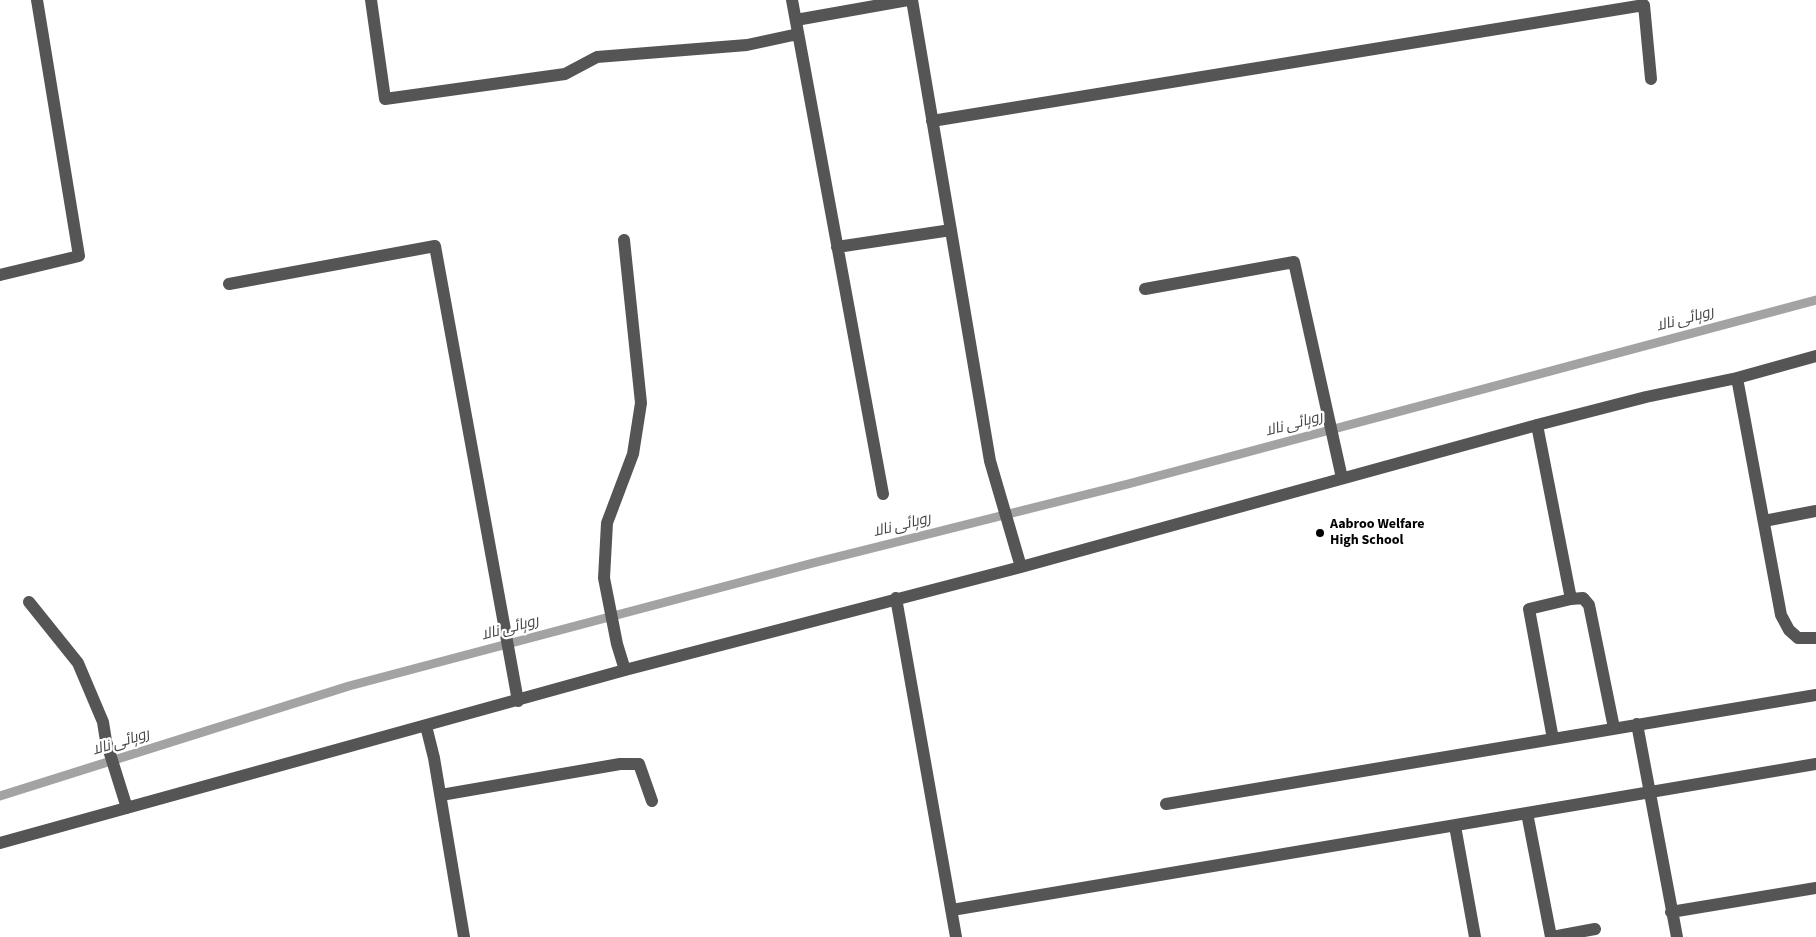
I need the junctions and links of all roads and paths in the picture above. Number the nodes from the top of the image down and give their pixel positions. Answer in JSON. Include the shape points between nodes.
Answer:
{"nodes":[{"id":1,"x":36,"y":0,"type":"edge"},
{"id":2,"x":371,"y":0,"type":"edge"},
{"id":3,"x":792,"y":0,"type":"edge"},
{"id":4,"x":908,"y":0,"type":"edge"},
{"id":5,"x":912,"y":0,"type":"edge"},
{"id":6,"x":1644,"y":3,"type":"edge"},
{"id":7,"x":796,"y":20,"type":"junction"},
{"id":8,"x":798,"y":34,"type":"junction"},
{"id":9,"x":1651,"y":78,"type":"dead end"},
{"id":10,"x":932,"y":121,"type":"junction"},
{"id":11,"x":951,"y":230,"type":"junction"},
{"id":12,"x":624,"y":240,"type":"dead end"},
{"id":13,"x":837,"y":247,"type":"junction"},
{"id":14,"x":0,"y":275,"type":"edge"},
{"id":15,"x":229,"y":284,"type":"dead end"},
{"id":16,"x":1145,"y":289,"type":"dead end"},
{"id":17,"x":1816,"y":356,"type":"edge"},
{"id":18,"x":1737,"y":378,"type":"junction"},
{"id":19,"x":1537,"y":425,"type":"junction"},
{"id":20,"x":1341,"y":473,"type":"junction"},
{"id":21,"x":882,"y":494,"type":"dead end"},
{"id":22,"x":1816,"y":511,"type":"edge"},
{"id":23,"x":1764,"y":521,"type":"junction"},
{"id":24,"x":1022,"y":568,"type":"junction"},
{"id":25,"x":896,"y":598,"type":"junction"},
{"id":26,"x":1572,"y":599,"type":"junction"},
{"id":27,"x":29,"y":602,"type":"dead end"},
{"id":28,"x":1816,"y":638,"type":"edge"},
{"id":29,"x":625,"y":670,"type":"junction"},
{"id":30,"x":1816,"y":695,"type":"edge"},
{"id":31,"x":518,"y":701,"type":"junction"},
{"id":32,"x":1637,"y":724,"type":"junction"},
{"id":33,"x":426,"y":726,"type":"junction"},
{"id":34,"x":1614,"y":728,"type":"junction"},
{"id":35,"x":1553,"y":739,"type":"junction"},
{"id":36,"x":1816,"y":764,"type":"edge"},
{"id":37,"x":1650,"y":793,"type":"junction"},
{"id":38,"x":441,"y":795,"type":"junction"},
{"id":39,"x":652,"y":801,"type":"dead end"},
{"id":40,"x":1166,"y":804,"type":"dead end"},
{"id":41,"x":127,"y":808,"type":"junction"},
{"id":42,"x":1527,"y":813,"type":"junction"},
{"id":43,"x":1454,"y":826,"type":"junction"},
{"id":44,"x":0,"y":843,"type":"edge"},
{"id":45,"x":1816,"y":888,"type":"edge"},
{"id":46,"x":952,"y":910,"type":"junction"},
{"id":47,"x":1671,"y":912,"type":"junction"},
{"id":48,"x":1596,"y":929,"type":"dead end"},
{"id":49,"x":464,"y":937,"type":"edge"},
{"id":50,"x":956,"y":937,"type":"edge"},
{"id":51,"x":1475,"y":937,"type":"edge"},
{"id":52,"x":1551,"y":937,"type":"edge"},
{"id":53,"x":1676,"y":937,"type":"edge"}],
"edges":[{"from":1,"to":14,"type":"street","via":[[79,256]]},
{"from":2,"to":8,"type":"street","via":[[385,99],[565,74],[596,57],[747,45]]},
{"from":3,"to":7,"type":"street"},
{"from":4,"to":7,"type":"street"},
{"from":5,"to":10,"type":"street"},
{"from":6,"to":9,"type":"street"},
{"from":6,"to":10,"type":"street"},
{"from":7,"to":8,"type":"street"},
{"from":8,"to":13,"type":"street"},
{"from":10,"to":11,"type":"street"},
{"from":11,"to":13,"type":"street"},
{"from":11,"to":24,"type":"street","via":[[990,461]]},
{"from":12,"to":29,"type":"street","via":[[641,403],[632,454],[607,523],[604,578]]},
{"from":13,"to":21,"type":"street"},
{"from":15,"to":31,"type":"street","via":[[435,246]]},
{"from":16,"to":20,"type":"street","via":[[1294,262]]},
{"from":17,"to":18,"type":"street"},
{"from":18,"to":19,"type":"street"},
{"from":18,"to":23,"type":"street"},
{"from":19,"to":20,"type":"street"},
{"from":19,"to":26,"type":"street"},
{"from":20,"to":24,"type":"street"},
{"from":22,"to":23,"type":"street"},
{"from":23,"to":28,"type":"street","via":[[1781,615],[1788,630],[1798,638]]},
{"from":24,"to":25,"type":"street"},
{"from":25,"to":29,"type":"street"},
{"from":25,"to":46,"type":"street"},
{"from":26,"to":34,"type":"street","via":[[1583,598],[1589,605]]},
{"from":26,"to":35,"type":"street","via":[[1529,609]]},
{"from":27,"to":41,"type":"street","via":[[78,663],[103,722]]},
{"from":29,"to":31,"type":"street"},
{"from":30,"to":32,"type":"street"},
{"from":31,"to":33,"type":"street"},
{"from":32,"to":34,"type":"street"},
{"from":32,"to":37,"type":"street"},
{"from":33,"to":38,"type":"street"},
{"from":33,"to":41,"type":"street"},
{"from":34,"to":35,"type":"street"},
{"from":35,"to":40,"type":"street"},
{"from":36,"to":37,"type":"street"},
{"from":37,"to":42,"type":"street"},
{"from":37,"to":47,"type":"street"},
{"from":38,"to":39,"type":"street","via":[[620,764],[639,764]]},
{"from":38,"to":49,"type":"street"},
{"from":41,"to":44,"type":"street"},
{"from":42,"to":43,"type":"street"},
{"from":42,"to":52,"type":"street"},
{"from":43,"to":46,"type":"street"},
{"from":43,"to":51,"type":"street"},
{"from":45,"to":47,"type":"street"},
{"from":46,"to":50,"type":"street"},
{"from":47,"to":53,"type":"street"},
{"from":48,"to":52,"type":"street"}]}
